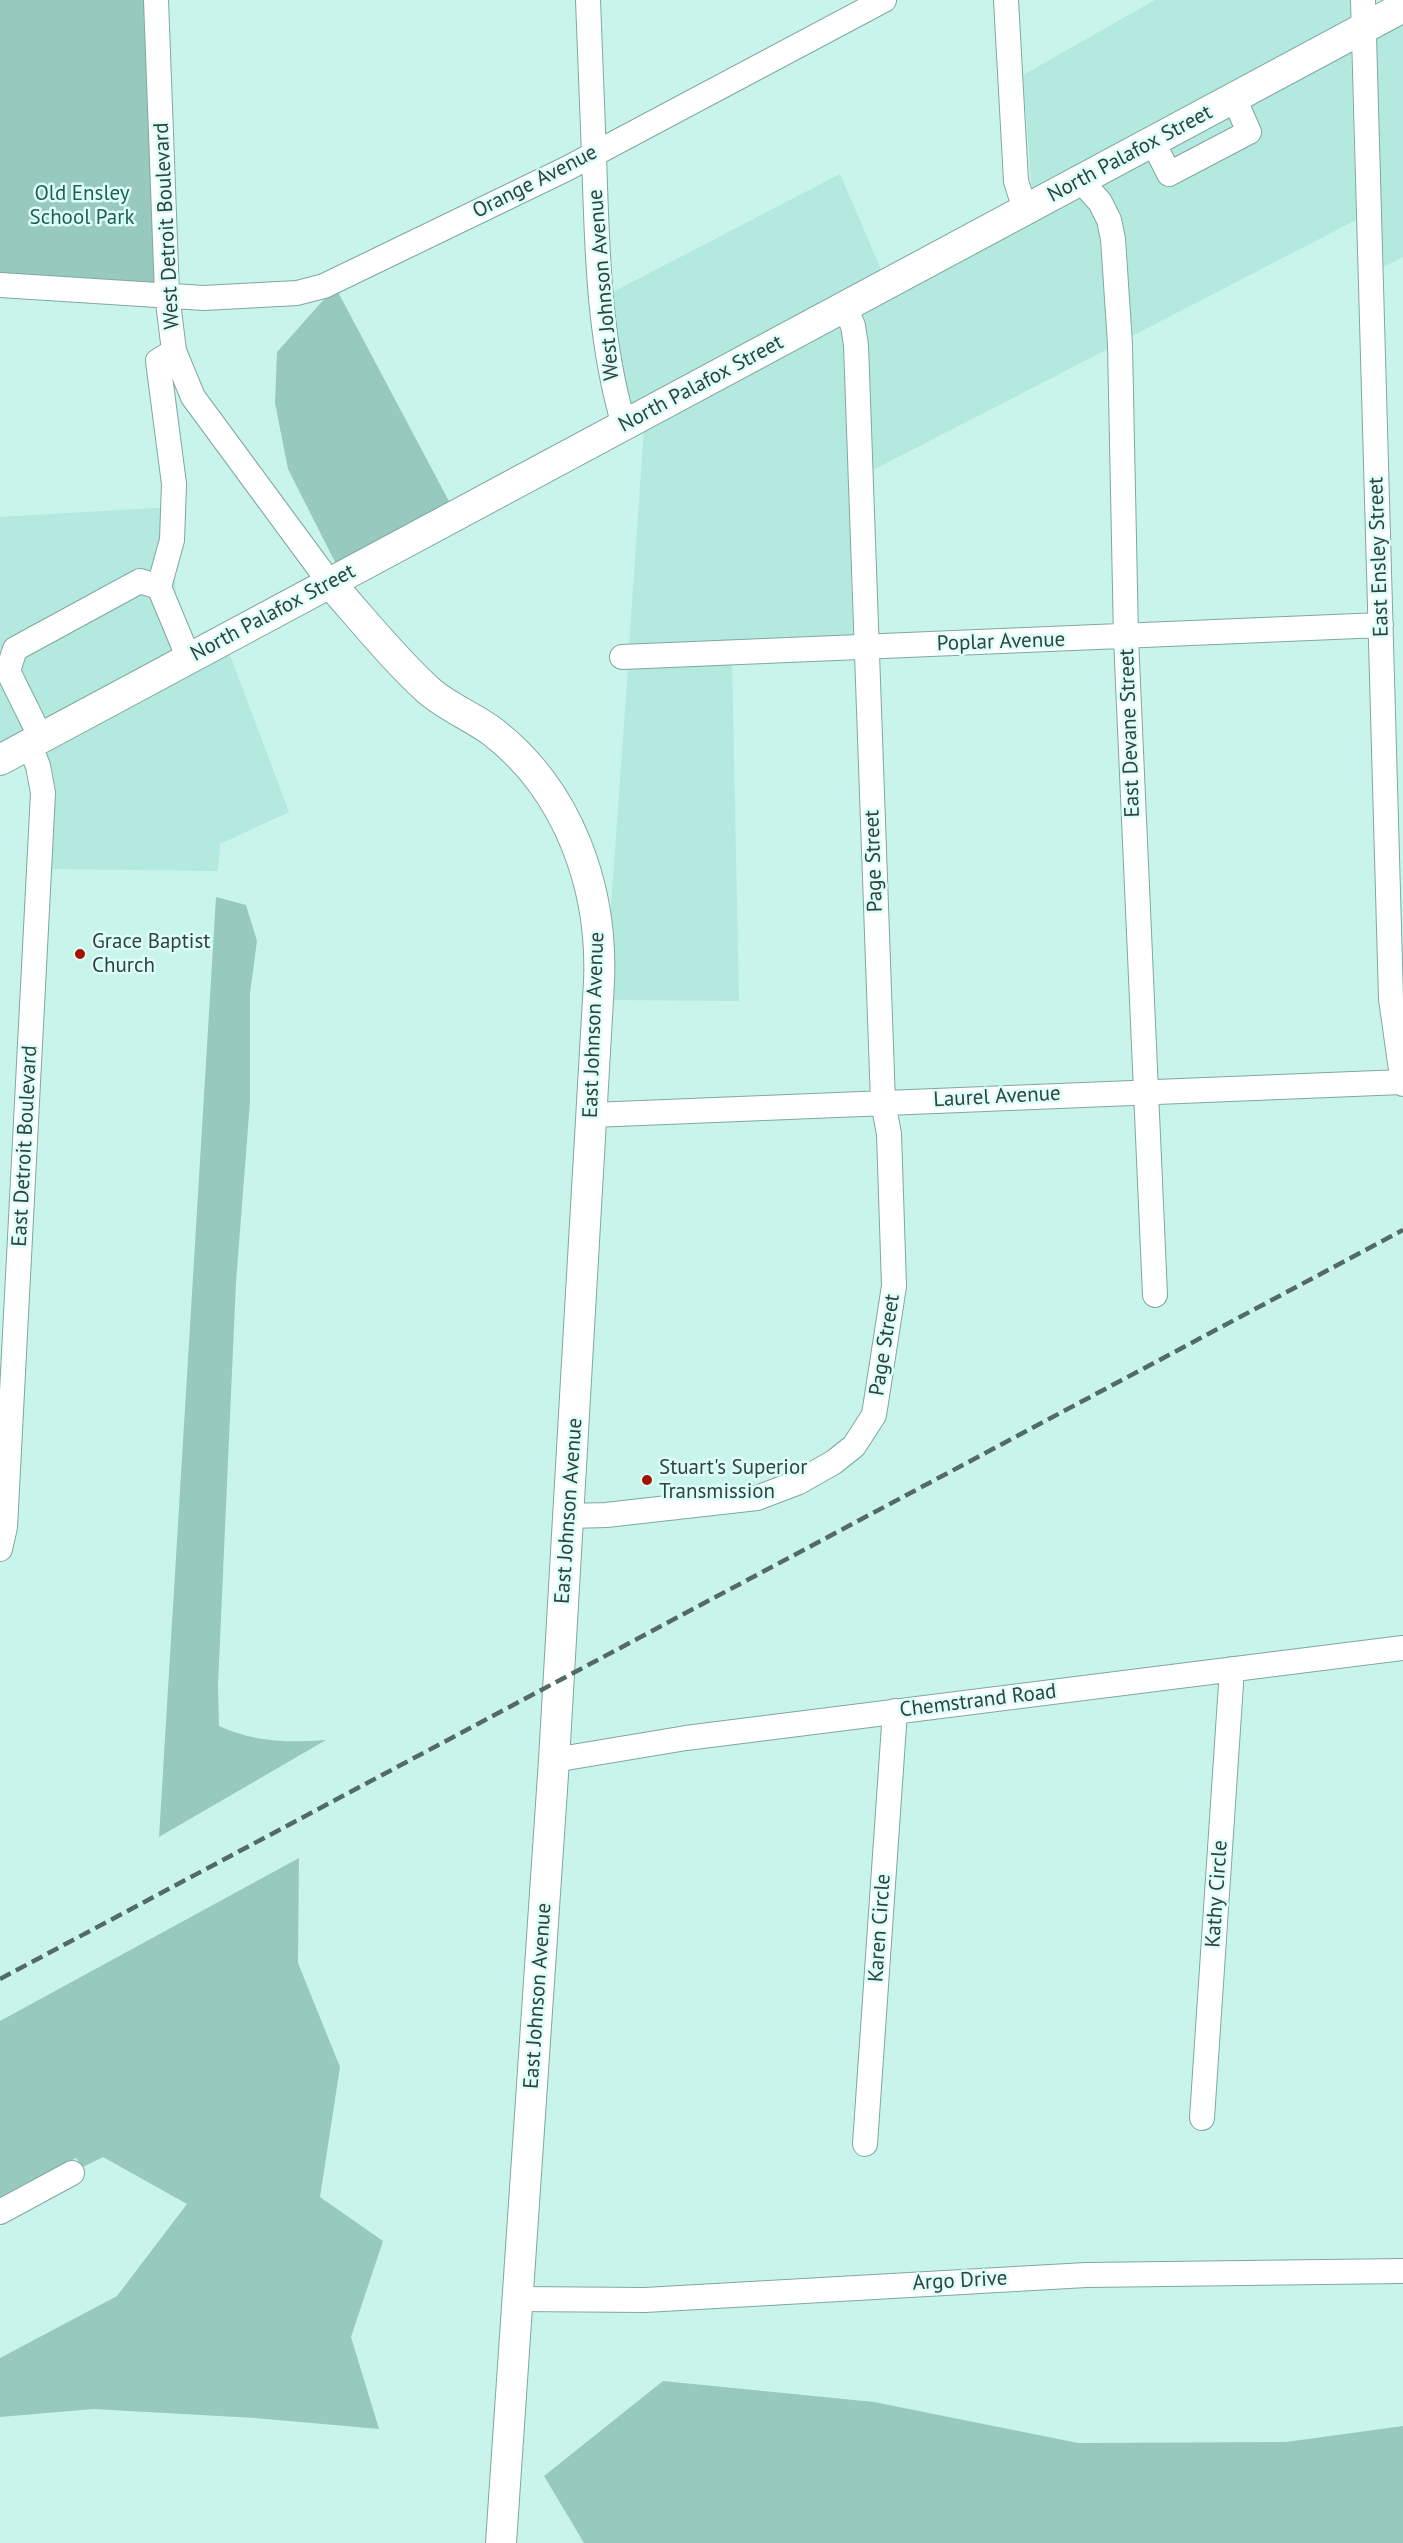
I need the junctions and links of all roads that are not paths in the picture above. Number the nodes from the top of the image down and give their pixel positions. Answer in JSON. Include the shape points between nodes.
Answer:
{"nodes":[{"id":1,"x":156,"y":0,"type":"edge"},
{"id":2,"x":588,"y":0,"type":"edge"},
{"id":3,"x":884,"y":0,"type":"edge"},
{"id":4,"x":1006,"y":0,"type":"edge"},
{"id":5,"x":1403,"y":7,"type":"edge"},
{"id":6,"x":1363,"y":14,"type":"edge"},
{"id":7,"x":594,"y":153,"type":"junction"},
{"id":8,"x":1081,"y":181,"type":"junction"},
{"id":9,"x":1025,"y":210,"type":"junction"},
{"id":10,"x":0,"y":285,"type":"edge"},
{"id":11,"x":167,"y":294,"type":"junction"},
{"id":12,"x":845,"y":307,"type":"junction"},
{"id":13,"x":174,"y":351,"type":"junction"},
{"id":14,"x":624,"y":425,"type":"junction"},
{"id":15,"x":330,"y":583,"type":"junction"},
{"id":16,"x":159,"y":587,"type":"junction"},
{"id":17,"x":1381,"y":626,"type":"junction"},
{"id":18,"x":1126,"y":638,"type":"junction"},
{"id":19,"x":866,"y":646,"type":"junction"},
{"id":20,"x":622,"y":657,"type":"dead end"},
{"id":21,"x":189,"y":658,"type":"junction"},
{"id":22,"x":35,"y":741,"type":"junction"},
{"id":23,"x":0,"y":760,"type":"edge"},
{"id":24,"x":1397,"y":996,"type":"edge"},
{"id":25,"x":1403,"y":1083,"type":"edge"},
{"id":26,"x":1147,"y":1090,"type":"junction"},
{"id":27,"x":883,"y":1102,"type":"junction"},
{"id":28,"x":592,"y":1114,"type":"junction"},
{"id":29,"x":1155,"y":1295,"type":"dead end"},
{"id":30,"x":569,"y":1516,"type":"junction"},
{"id":31,"x":0,"y":1549,"type":"edge"},
{"id":32,"x":1403,"y":1648,"type":"edge"},
{"id":33,"x":1232,"y":1670,"type":"junction"},
{"id":34,"x":895,"y":1712,"type":"junction"},
{"id":35,"x":554,"y":1760,"type":"junction"},
{"id":36,"x":1202,"y":2118,"type":"dead end"},
{"id":37,"x":865,"y":2144,"type":"dead end"},
{"id":38,"x":72,"y":2173,"type":"dead end"},
{"id":39,"x":0,"y":2212,"type":"edge"},
{"id":40,"x":1403,"y":2271,"type":"edge"},
{"id":41,"x":518,"y":2300,"type":"junction"},
{"id":42,"x":501,"y":2543,"type":"edge"}],
"edges":[{"from":1,"to":11,"type":"street","name":"West Detroit Boulevard"},
{"from":2,"to":7,"type":"street","name":"West Johnson Avenue"},
{"from":3,"to":7,"type":"street","name":"Orange Avenue"},
{"from":4,"to":9,"type":"street","via":[[1016,181]]},
{"from":5,"to":6,"type":"main road","name":"North Palafox Street"},
{"from":6,"to":8,"type":"main road","name":"North Palafox Street","via":[[1234,99]]},
{"from":6,"to":17,"type":"street","name":"East Ensley Street"},
{"from":7,"to":11,"type":"street","name":"Orange Avenue","via":[[324,286],[297,293],[216,297]]},
{"from":7,"to":14,"type":"street","name":"West Johnson Avenue","via":[[603,320],[613,388]]},
{"from":8,"to":9,"type":"main road","name":"North Palafox Street"},
{"from":8,"to":18,"type":"street","name":"East Devane Street","via":[[1100,202],[1113,239],[1120,344]]},
{"from":9,"to":12,"type":"main road","name":"North Palafox Street"},
{"from":10,"to":11,"type":"street","name":"Orange Avenue"},
{"from":11,"to":13,"type":"street","name":"West Detroit Boulevard"},
{"from":12,"to":14,"type":"main road","name":"North Palafox Street"},
{"from":12,"to":19,"type":"street","name":"Page Street","via":[[856,345]]},
{"from":13,"to":15,"type":"street","name":"West Detroit Boulevard","via":[[193,397]]},
{"from":13,"to":16,"type":"street","via":[[158,361],[174,484],[172,540]]},
{"from":14,"to":15,"type":"main road","name":"North Palafox Street"},
{"from":15,"to":21,"type":"main road","name":"North Palafox Street"},
{"from":15,"to":28,"type":"main road","name":"East Johnson Avenue","via":[[430,691],[493,732],[530,767],[556,802],[574,837],[599,924]]},
{"from":16,"to":21,"type":"street"},
{"from":16,"to":22,"type":"street","name":"East Detroit Boulevard","via":[[140,581],[15,649],[8,671]]},
{"from":17,"to":18,"type":"street","name":"Poplar Avenue"},
{"from":17,"to":24,"type":"street","name":"East Ensley Street"},
{"from":18,"to":19,"type":"street","name":"Poplar Avenue"},
{"from":18,"to":26,"type":"street","name":"East Devane Street"},
{"from":19,"to":20,"type":"street","name":"Poplar Avenue"},
{"from":19,"to":27,"type":"street","name":"Page Street"},
{"from":21,"to":22,"type":"main road","name":"North Palafox Street"},
{"from":22,"to":23,"type":"main road","name":"North Palafox Street"},
{"from":22,"to":31,"type":"street","name":"East Detroit Boulevard","via":[[43,793],[5,1527]]},
{"from":24,"to":25,"type":"street","name":"East Ensley Street"},
{"from":25,"to":26,"type":"street","name":"Laurel Avenue"},
{"from":26,"to":27,"type":"street","name":"Laurel Avenue"},
{"from":26,"to":29,"type":"street","name":"East Devane Street"},
{"from":27,"to":28,"type":"street","name":"Laurel Avenue"},
{"from":27,"to":30,"type":"street","name":"Page Street","via":[[889,1134],[894,1286],[874,1415],[854,1446],[799,1482],[757,1498]]},
{"from":28,"to":30,"type":"main road","name":"East Johnson Avenue"},
{"from":30,"to":35,"type":"main road","name":"East Johnson Avenue"},
{"from":32,"to":33,"type":"street","name":"Chemstrand Road"},
{"from":33,"to":34,"type":"street","name":"Chemstrand Road"},
{"from":33,"to":36,"type":"street","name":"Kathy Circle"},
{"from":34,"to":35,"type":"street","name":"Chemstrand Road","via":[[686,1738]]},
{"from":34,"to":37,"type":"street","name":"Karen Circle"},
{"from":35,"to":41,"type":"main road","name":"East Johnson Avenue"},
{"from":38,"to":39,"type":"street"},
{"from":40,"to":41,"type":"street","name":"Argo Drive","via":[[1086,2275],[645,2300]]},
{"from":41,"to":42,"type":"main road","name":"East Johnson Avenue"}]}
